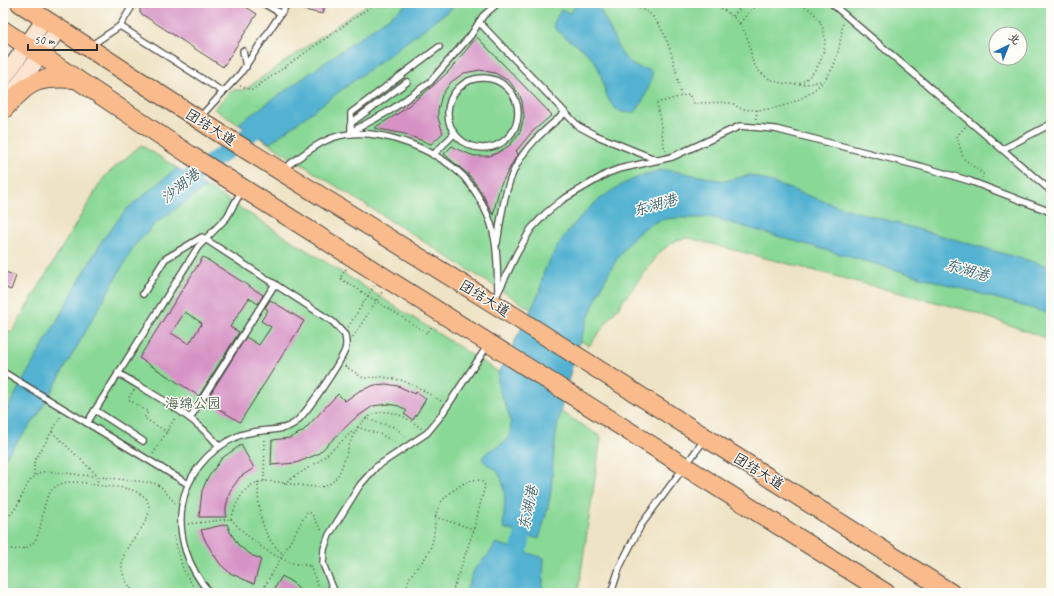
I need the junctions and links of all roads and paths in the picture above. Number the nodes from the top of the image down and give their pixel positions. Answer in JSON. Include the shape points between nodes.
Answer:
{"nodes":[{"id":1,"x":20,"y":3,"type":"edge"},
{"id":2,"x":134,"y":3,"type":"edge"},
{"id":3,"x":264,"y":3,"type":"edge"},
{"id":4,"x":288,"y":3,"type":"edge"},
{"id":5,"x":376,"y":3,"type":"edge"},
{"id":6,"x":498,"y":3,"type":"edge"},
{"id":7,"x":624,"y":3,"type":"edge"},
{"id":8,"x":710,"y":3,"type":"edge"},
{"id":9,"x":716,"y":3,"type":"edge"},
{"id":10,"x":745,"y":3,"type":"edge"},
{"id":11,"x":762,"y":3,"type":"edge"},
{"id":12,"x":798,"y":3,"type":"edge"},
{"id":13,"x":831,"y":3,"type":"edge"},
{"id":14,"x":716,"y":6,"type":"junction"},
{"id":15,"x":280,"y":13,"type":"junction"},
{"id":16,"x":733,"y":16,"type":"junction"},
{"id":17,"x":479,"y":22,"type":"junction"},
{"id":18,"x":843,"y":22,"type":"dead end"},
{"id":19,"x":52,"y":23,"type":"junction"},
{"id":20,"x":740,"y":24,"type":"junction"},
{"id":21,"x":120,"y":26,"type":"junction"},
{"id":22,"x":3,"y":30,"type":"edge"},
{"id":23,"x":88,"y":47,"type":"junction"},
{"id":24,"x":440,"y":47,"type":"dead end"},
{"id":25,"x":33,"y":49,"type":"junction"},
{"id":26,"x":243,"y":51,"type":"dead end"},
{"id":27,"x":246,"y":67,"type":"junction"},
{"id":28,"x":78,"y":79,"type":"junction"},
{"id":29,"x":3,"y":80,"type":"edge"},
{"id":30,"x":823,"y":80,"type":"junction"},
{"id":31,"x":407,"y":82,"type":"dead end"},
{"id":32,"x":232,"y":83,"type":"junction"},
{"id":33,"x":797,"y":85,"type":"junction"},
{"id":34,"x":223,"y":92,"type":"junction"},
{"id":35,"x":681,"y":96,"type":"junction"},
{"id":36,"x":3,"y":106,"type":"edge"},
{"id":37,"x":757,"y":109,"type":"junction"},
{"id":38,"x":3,"y":110,"type":"edge"},
{"id":39,"x":564,"y":113,"type":"junction"},
{"id":40,"x":198,"y":119,"type":"junction"},
{"id":41,"x":970,"y":121,"type":"junction"},
{"id":42,"x":351,"y":123,"type":"junction"},
{"id":43,"x":1051,"y":124,"type":"edge"},
{"id":44,"x":755,"y":126,"type":"junction"},
{"id":45,"x":351,"y":133,"type":"junction"},
{"id":46,"x":454,"y":134,"type":"junction"},
{"id":47,"x":1003,"y":149,"type":"junction"},
{"id":48,"x":433,"y":155,"type":"junction"},
{"id":49,"x":667,"y":158,"type":"junction"},
{"id":50,"x":658,"y":160,"type":"junction"},
{"id":51,"x":281,"y":170,"type":"junction"},
{"id":52,"x":237,"y":184,"type":"junction"},
{"id":53,"x":980,"y":184,"type":"junction"},
{"id":54,"x":1051,"y":191,"type":"edge"},
{"id":55,"x":1051,"y":212,"type":"edge"},
{"id":56,"x":205,"y":239,"type":"junction"},
{"id":57,"x":496,"y":247,"type":"junction"},
{"id":58,"x":347,"y":268,"type":"dead end"},
{"id":59,"x":275,"y":284,"type":"junction"},
{"id":60,"x":374,"y":285,"type":"dead end"},
{"id":61,"x":383,"y":290,"type":"dead end"},
{"id":62,"x":143,"y":294,"type":"dead end"},
{"id":63,"x":368,"y":296,"type":"junction"},
{"id":64,"x":496,"y":298,"type":"junction"},
{"id":65,"x":376,"y":301,"type":"junction"},
{"id":66,"x":434,"y":322,"type":"dead end"},
{"id":67,"x":344,"y":332,"type":"junction"},
{"id":68,"x":493,"y":345,"type":"junction"},
{"id":69,"x":345,"y":350,"type":"junction"},
{"id":70,"x":338,"y":361,"type":"junction"},
{"id":71,"x":3,"y":372,"type":"edge"},
{"id":72,"x":118,"y":373,"type":"junction"},
{"id":73,"x":137,"y":385,"type":"junction"},
{"id":74,"x":448,"y":406,"type":"junction"},
{"id":75,"x":65,"y":410,"type":"junction"},
{"id":76,"x":95,"y":410,"type":"junction"},
{"id":77,"x":179,"y":411,"type":"junction"},
{"id":78,"x":190,"y":418,"type":"junction"},
{"id":79,"x":365,"y":419,"type":"junction"},
{"id":80,"x":87,"y":423,"type":"junction"},
{"id":81,"x":356,"y":428,"type":"junction"},
{"id":82,"x":263,"y":430,"type":"junction"},
{"id":83,"x":52,"y":432,"type":"junction"},
{"id":84,"x":167,"y":432,"type":"junction"},
{"id":85,"x":427,"y":433,"type":"junction"},
{"id":86,"x":706,"y":437,"type":"junction"},
{"id":87,"x":143,"y":441,"type":"dead end"},
{"id":88,"x":414,"y":444,"type":"junction"},
{"id":89,"x":219,"y":446,"type":"junction"},
{"id":90,"x":405,"y":449,"type":"junction"},
{"id":91,"x":149,"y":461,"type":"junction"},
{"id":92,"x":686,"y":466,"type":"junction"},
{"id":93,"x":34,"y":476,"type":"junction"},
{"id":94,"x":98,"y":476,"type":"junction"},
{"id":95,"x":258,"y":482,"type":"junction"},
{"id":96,"x":264,"y":482,"type":"junction"},
{"id":97,"x":283,"y":483,"type":"junction"},
{"id":98,"x":188,"y":484,"type":"junction"},
{"id":99,"x":97,"y":485,"type":"junction"},
{"id":100,"x":182,"y":511,"type":"junction"},
{"id":101,"x":435,"y":517,"type":"junction"},
{"id":102,"x":3,"y":518,"type":"edge"},
{"id":103,"x":232,"y":519,"type":"junction"},
{"id":104,"x":181,"y":525,"type":"junction"},
{"id":105,"x":474,"y":529,"type":"junction"},
{"id":106,"x":326,"y":540,"type":"junction"},
{"id":107,"x":3,"y":548,"type":"edge"},
{"id":108,"x":283,"y":553,"type":"junction"},
{"id":109,"x":281,"y":558,"type":"junction"},
{"id":110,"x":323,"y":564,"type":"junction"},
{"id":111,"x":310,"y":566,"type":"junction"},
{"id":112,"x":135,"y":593,"type":"edge"},
{"id":113,"x":210,"y":593,"type":"edge"},
{"id":114,"x":261,"y":593,"type":"edge"},
{"id":115,"x":321,"y":593,"type":"edge"},
{"id":116,"x":335,"y":593,"type":"edge"},
{"id":117,"x":407,"y":593,"type":"edge"},
{"id":118,"x":452,"y":593,"type":"edge"},
{"id":119,"x":611,"y":593,"type":"edge"},
{"id":120,"x":886,"y":593,"type":"edge"},
{"id":121,"x":951,"y":593,"type":"edge"}],
"edges":[{"from":1,"to":19,"type":"main road","name":"团结大道"},
{"from":2,"to":21,"type":"lane"},
{"from":3,"to":15,"type":"lane"},
{"from":4,"to":15,"type":"lane"},
{"from":5,"to":32,"type":"path","via":[[252,90]]},
{"from":6,"to":17,"type":"lane"},
{"from":7,"to":35,"type":"path","via":[[649,14],[662,32]]},
{"from":8,"to":14,"type":"path"},
{"from":9,"to":14,"type":"path"},
{"from":10,"to":16,"type":"path"},
{"from":11,"to":20,"type":"path","via":[[751,10]]},
{"from":12,"to":33,"type":"path","via":[[818,20],[825,42],[823,58],[816,71]]},
{"from":13,"to":41,"type":"lane"},
{"from":14,"to":16,"type":"path"},
{"from":15,"to":27,"type":"lane"},
{"from":16,"to":20,"type":"path"},
{"from":17,"to":39,"type":"lane"},
{"from":17,"to":45,"type":"lane","via":[[471,35],[430,82],[391,110]]},
{"from":18,"to":30,"type":"path","via":[[837,55]]},
{"from":19,"to":23,"type":"main road","name":"团结大道"},
{"from":19,"to":25,"type":"street"},
{"from":20,"to":33,"type":"path","via":[[747,37],[755,66],[779,82]]},
{"from":21,"to":23,"type":"lane"},
{"from":21,"to":34,"type":"lane"},
{"from":22,"to":25,"type":"main road"},
{"from":23,"to":40,"type":"main road","name":"团结大道"},
{"from":24,"to":42,"type":"lane","via":[[350,113]]},
{"from":25,"to":28,"type":"main road"},
{"from":25,"to":29,"type":"street"},
{"from":25,"to":36,"type":"street"},
{"from":26,"to":27,"type":"lane"},
{"from":27,"to":32,"type":"lane"},
{"from":28,"to":38,"type":"main road","via":[[49,77],[37,80],[21,91]]},
{"from":28,"to":52,"type":"main road"},
{"from":30,"to":33,"type":"path"},
{"from":30,"to":37,"type":"path","via":[[790,104],[774,109]]},
{"from":31,"to":42,"type":"lane"},
{"from":32,"to":34,"type":"lane"},
{"from":34,"to":40,"type":"lane"},
{"from":35,"to":37,"type":"path","via":[[689,94],[693,103],[730,103],[741,109]]},
{"from":35,"to":49,"type":"path","via":[[657,103]]},
{"from":37,"to":44,"type":"path"},
{"from":39,"to":50,"type":"lane","via":[[585,131]]},
{"from":39,"to":57,"type":"lane","via":[[534,141],[515,167],[506,193]]},
{"from":40,"to":51,"type":"main road","name":"团结大道"},
{"from":41,"to":47,"type":"lane"},
{"from":41,"to":53,"type":"path","via":[[957,136],[964,158],[983,174]]},
{"from":42,"to":45,"type":"lane"},
{"from":43,"to":47,"type":"lane"},
{"from":44,"to":49,"type":"lane","via":[[737,127]]},
{"from":44,"to":53,"type":"lane","via":[[872,153]]},
{"from":45,"to":48,"type":"lane","via":[[404,141]]},
{"from":45,"to":51,"type":"lane","via":[[326,140]]},
{"from":46,"to":46,"type":"lane","via":[[464,143],[476,148],[490,148],[502,142],[512,133],[517,121],[518,108],[513,95],[504,85],[492,79],[466,81],[452,95],[448,108],[448,122]]},
{"from":46,"to":48,"type":"lane"},
{"from":47,"to":54,"type":"lane"},
{"from":48,"to":57,"type":"lane","via":[[452,167],[471,185],[488,217]]},
{"from":49,"to":50,"type":"lane"},
{"from":50,"to":64,"type":"lane","via":[[608,173],[562,200],[546,213],[524,240]]},
{"from":51,"to":64,"type":"main road","name":"团结大道"},
{"from":52,"to":56,"type":"lane","via":[[227,217]]},
{"from":52,"to":68,"type":"main road"},
{"from":53,"to":55,"type":"lane"},
{"from":56,"to":59,"type":"lane"},
{"from":56,"to":62,"type":"lane","via":[[202,237],[165,259]]},
{"from":56,"to":72,"type":"lane"},
{"from":57,"to":64,"type":"lane"},
{"from":58,"to":63,"type":"path","via":[[340,278]]},
{"from":59,"to":67,"type":"lane"},
{"from":59,"to":78,"type":"lane"},
{"from":60,"to":63,"type":"path"},
{"from":61,"to":65,"type":"path"},
{"from":63,"to":65,"type":"path"},
{"from":63,"to":67,"type":"path"},
{"from":64,"to":86,"type":"main road","name":"团结大道","via":[[517,318]]},
{"from":65,"to":66,"type":"path","via":[[427,333]]},
{"from":65,"to":69,"type":"path"},
{"from":67,"to":69,"type":"lane"},
{"from":68,"to":74,"type":"lane"},
{"from":68,"to":92,"type":"main road"},
{"from":69,"to":70,"type":"lane"},
{"from":70,"to":74,"type":"path","via":[[362,377],[391,378],[413,384]]},
{"from":70,"to":82,"type":"lane","via":[[297,422],[284,429]]},
{"from":71,"to":75,"type":"lane"},
{"from":72,"to":73,"type":"lane"},
{"from":72,"to":76,"type":"lane"},
{"from":73,"to":77,"type":"lane"},
{"from":73,"to":84,"type":"path","via":[[128,399],[148,412],[144,418]]},
{"from":74,"to":85,"type":"lane"},
{"from":75,"to":80,"type":"lane"},
{"from":75,"to":83,"type":"path"},
{"from":76,"to":80,"type":"lane"},
{"from":76,"to":87,"type":"lane"},
{"from":77,"to":78,"type":"lane"},
{"from":77,"to":84,"type":"path"},
{"from":78,"to":89,"type":"lane"},
{"from":79,"to":81,"type":"path"},
{"from":79,"to":85,"type":"path","via":[[379,413],[391,413],[411,421]]},
{"from":79,"to":88,"type":"path","via":[[398,429]]},
{"from":80,"to":91,"type":"lane"},
{"from":81,"to":90,"type":"path","via":[[382,434]]},
{"from":81,"to":97,"type":"path","via":[[321,460]]},
{"from":81,"to":97,"type":"path","via":[[339,472],[330,484],[319,487]]},
{"from":82,"to":89,"type":"lane","via":[[248,432]]},
{"from":82,"to":96,"type":"path","via":[[266,443]]},
{"from":83,"to":93,"type":"path","via":[[34,462]]},
{"from":83,"to":94,"type":"path"},
{"from":84,"to":91,"type":"path"},
{"from":85,"to":88,"type":"lane"},
{"from":86,"to":92,"type":"lane"},
{"from":86,"to":121,"type":"main road","name":"团结大道"},
{"from":88,"to":90,"type":"lane"},
{"from":89,"to":98,"type":"lane","via":[[194,470]]},
{"from":90,"to":106,"type":"lane","via":[[367,476]]},
{"from":91,"to":98,"type":"lane"},
{"from":92,"to":119,"type":"lane","via":[[641,525],[620,566]]},
{"from":92,"to":120,"type":"main road"},
{"from":93,"to":94,"type":"path","via":[[40,472],[50,471]]},
{"from":93,"to":102,"type":"path","via":[[26,485],[15,511]]},
{"from":94,"to":99,"type":"path"},
{"from":94,"to":100,"type":"path","via":[[156,484]]},
{"from":95,"to":96,"type":"path"},
{"from":95,"to":103,"type":"path","via":[[243,492]]},
{"from":95,"to":108,"type":"path","via":[[259,511],[263,526],[272,542]]},
{"from":96,"to":97,"type":"path"},
{"from":98,"to":100,"type":"lane"},
{"from":99,"to":107,"type":"path","via":[[67,482],[58,485],[48,497],[35,541],[22,549]]},
{"from":99,"to":112,"type":"path","via":[[131,489],[148,501],[149,510],[144,524],[123,554],[124,576]]},
{"from":100,"to":104,"type":"lane"},
{"from":101,"to":105,"type":"path"},
{"from":101,"to":105,"type":"path","via":[[439,504],[450,493],[467,482],[479,480],[485,486]]},
{"from":101,"to":117,"type":"path","via":[[431,546],[408,579]]},
{"from":103,"to":104,"type":"path"},
{"from":103,"to":109,"type":"path","via":[[254,540]]},
{"from":104,"to":113,"type":"lane","via":[[183,543],[190,564]]},
{"from":105,"to":118,"type":"path"},
{"from":106,"to":108,"type":"path","via":[[308,511]]},
{"from":106,"to":110,"type":"lane"},
{"from":108,"to":109,"type":"path"},
{"from":109,"to":111,"type":"path"},
{"from":109,"to":114,"type":"path"},
{"from":110,"to":111,"type":"path"},
{"from":110,"to":116,"type":"lane"},
{"from":111,"to":115,"type":"path"}]}
